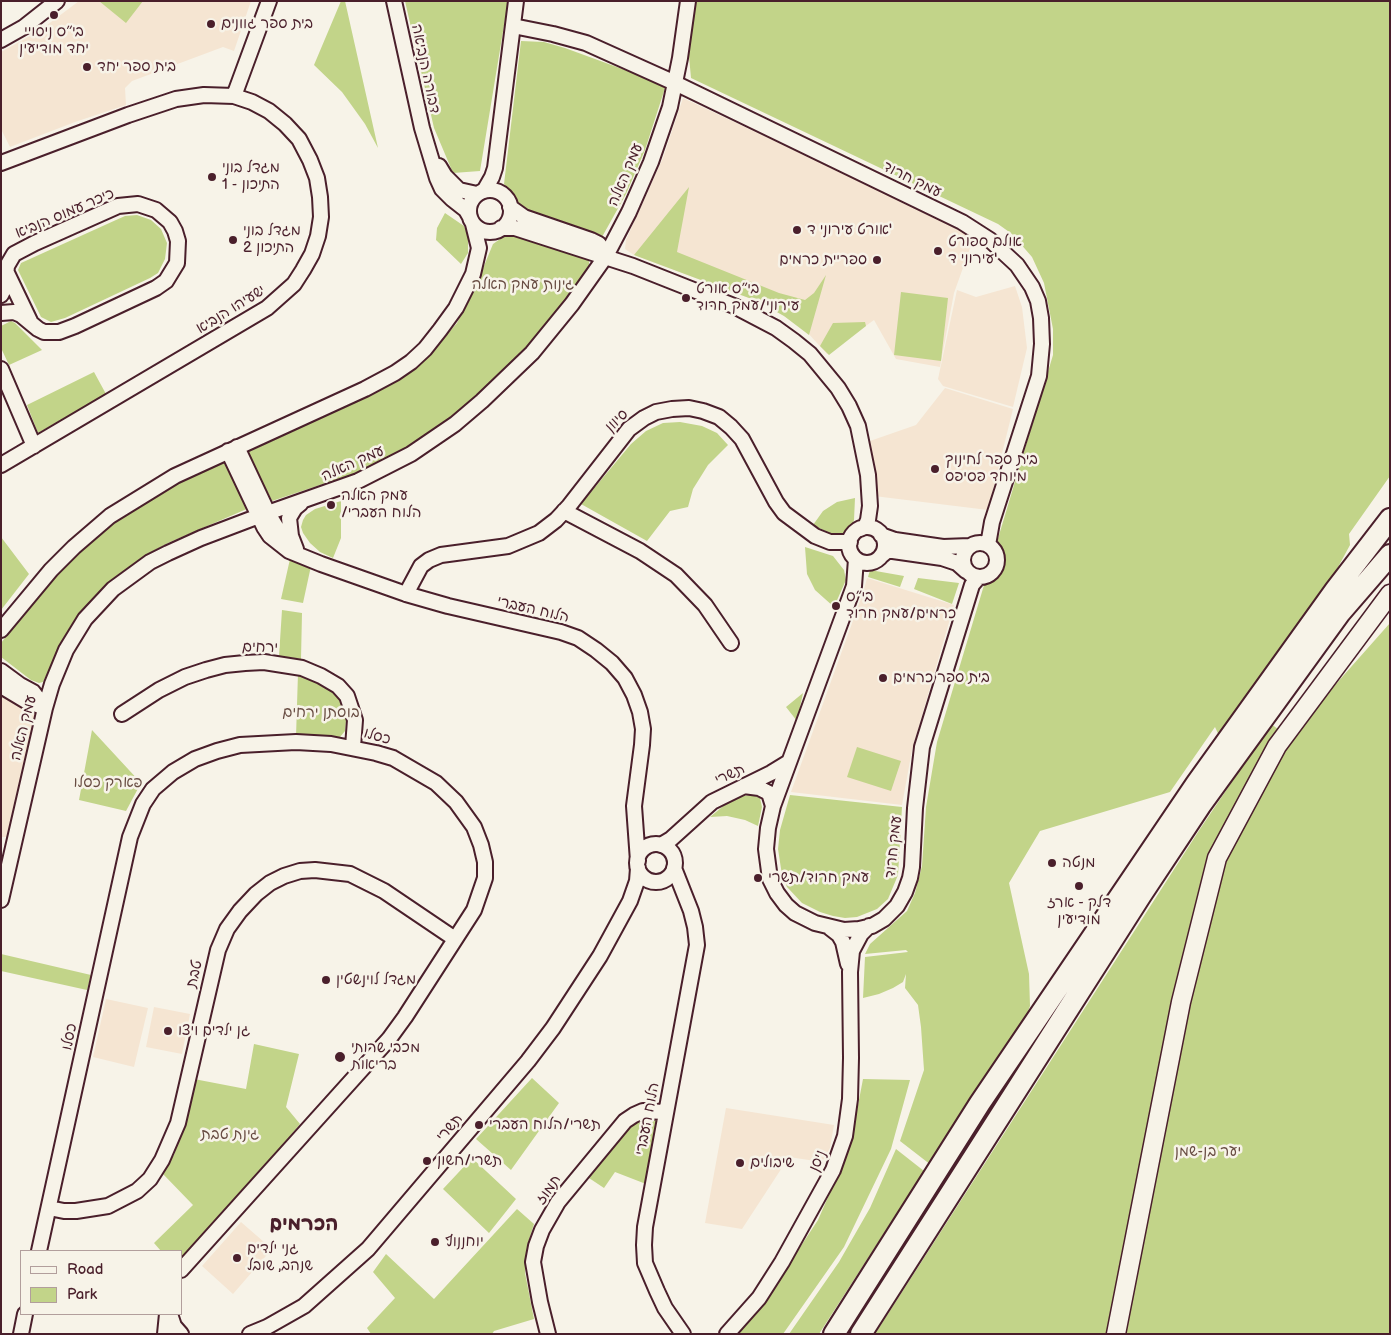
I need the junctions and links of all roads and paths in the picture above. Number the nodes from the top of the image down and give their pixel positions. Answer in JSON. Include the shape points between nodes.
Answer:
{"nodes":[{"id":1,"x":57,"y":1,"type":"edge"},
{"id":2,"x":269,"y":1,"type":"edge"},
{"id":3,"x":394,"y":1,"type":"edge"},
{"id":4,"x":516,"y":1,"type":"edge"},
{"id":5,"x":688,"y":1,"type":"edge"},
{"id":6,"x":513,"y":26,"type":"junction"},
{"id":7,"x":1,"y":40,"type":"edge"},
{"id":8,"x":675,"y":82,"type":"junction"},
{"id":9,"x":234,"y":96,"type":"junction"},
{"id":10,"x":426,"y":144,"type":"junction"},
{"id":11,"x":1,"y":163,"type":"edge"},
{"id":12,"x":481,"y":192,"type":"junction"},
{"id":13,"x":510,"y":207,"type":"junction"},
{"id":14,"x":471,"y":221,"type":"junction"},
{"id":15,"x":501,"y":228,"type":"junction"},
{"id":16,"x":606,"y":256,"type":"junction"},
{"id":17,"x":7,"y":269,"type":"junction"},
{"id":18,"x":1,"y":295,"type":"edge"},
{"id":19,"x":1,"y":313,"type":"edge"},
{"id":20,"x":33,"y":326,"type":"junction"},
{"id":21,"x":1,"y":369,"type":"edge"},
{"id":22,"x":34,"y":446,"type":"junction"},
{"id":23,"x":232,"y":449,"type":"junction"},
{"id":24,"x":1,"y":465,"type":"edge"},
{"id":25,"x":304,"y":501,"type":"junction"},
{"id":26,"x":564,"y":511,"type":"junction"},
{"id":27,"x":263,"y":515,"type":"junction"},
{"id":28,"x":1390,"y":519,"type":"edge"},
{"id":29,"x":860,"y":529,"type":"junction"},
{"id":30,"x":881,"y":535,"type":"junction"},
{"id":31,"x":850,"y":542,"type":"junction"},
{"id":32,"x":988,"y":545,"type":"junction"},
{"id":33,"x":970,"y":546,"type":"junction"},
{"id":34,"x":1390,"y":555,"type":"edge"},
{"id":35,"x":881,"y":556,"type":"junction"},
{"id":36,"x":304,"y":557,"type":"junction"},
{"id":37,"x":856,"y":559,"type":"junction"},
{"id":38,"x":972,"y":575,"type":"junction"},
{"id":39,"x":406,"y":594,"type":"junction"},
{"id":40,"x":1390,"y":594,"type":"edge"},
{"id":41,"x":4,"y":626,"type":"edge"},
{"id":42,"x":732,"y":643,"type":"dead end"},
{"id":43,"x":1,"y":671,"type":"edge"},
{"id":44,"x":1,"y":686,"type":"edge"},
{"id":45,"x":45,"y":708,"type":"junction"},
{"id":46,"x":122,"y":714,"type":"dead end"},
{"id":47,"x":353,"y":747,"type":"junction"},
{"id":48,"x":789,"y":762,"type":"junction"},
{"id":49,"x":744,"y":786,"type":"junction"},
{"id":50,"x":774,"y":806,"type":"junction"},
{"id":51,"x":634,"y":822,"type":"junction"},
{"id":52,"x":688,"y":823,"type":"junction"},
{"id":53,"x":658,"y":844,"type":"junction"},
{"id":54,"x":638,"y":865,"type":"junction"},
{"id":55,"x":675,"y":865,"type":"junction"},
{"id":56,"x":660,"y":881,"type":"junction"},
{"id":57,"x":1,"y":900,"type":"edge"},
{"id":58,"x":630,"y":901,"type":"junction"},
{"id":59,"x":688,"y":903,"type":"junction"},
{"id":60,"x":869,"y":926,"type":"junction"},
{"id":61,"x":830,"y":928,"type":"junction"},
{"id":62,"x":455,"y":939,"type":"junction"},
{"id":63,"x":850,"y":972,"type":"junction"},
{"id":64,"x":665,"y":1112,"type":"junction"},
{"id":65,"x":49,"y":1208,"type":"junction"},
{"id":66,"x":39,"y":1250,"type":"edge"},
{"id":67,"x":182,"y":1269,"type":"edge"},
{"id":68,"x":25,"y":1315,"type":"edge"},
{"id":69,"x":168,"y":1315,"type":"edge"},
{"id":70,"x":168,"y":1315,"type":"edge"},
{"id":71,"x":21,"y":1334,"type":"edge"},
{"id":72,"x":165,"y":1334,"type":"edge"},
{"id":73,"x":181,"y":1334,"type":"edge"},
{"id":74,"x":250,"y":1334,"type":"edge"},
{"id":75,"x":548,"y":1334,"type":"edge"},
{"id":76,"x":683,"y":1334,"type":"edge"},
{"id":77,"x":728,"y":1334,"type":"edge"},
{"id":78,"x":834,"y":1334,"type":"edge"},
{"id":79,"x":861,"y":1334,"type":"edge"},
{"id":80,"x":1116,"y":1334,"type":"edge"}],
"edges":[{"from":1,"to":7,"type":"street"},
{"from":2,"to":9,"type":"street"},
{"from":3,"to":10,"type":"street","name":"דבורה הנביאה"},
{"from":4,"to":6,"type":"street"},
{"from":5,"to":8,"type":"street","name":"עמק האלה"},
{"from":6,"to":8,"type":"street","name":"עמק חרוד","via":[[586,43]]},
{"from":6,"to":12,"type":"street","via":[[495,168]]},
{"from":8,"to":16,"type":"street","name":"עמק האלה","via":[[651,162]]},
{"from":8,"to":32,"type":"street","name":"עמק חרוד","via":[[962,222],[990,240],[1027,277],[1038,301],[1041,318],[1039,376],[992,522]]},
{"from":9,"to":11,"type":"street","name":"ישעיהו הנביא","via":[[204,94],[176,99]]},
{"from":9,"to":22,"type":"street","name":"ישעיהו הנביא","via":[[269,111],[285,124],[299,139],[310,160],[317,178],[321,217],[312,254],[303,270],[294,284],[267,308]]},
{"from":10,"to":12,"type":"street","name":"דבורה הנביאה","via":[[445,176],[459,190]]},
{"from":10,"to":14,"type":"street","name":"דבורה הנביאה","via":[[442,188],[466,210]]},
{"from":12,"to":13,"type":"street","via":[[498,191]]},
{"from":12,"to":14,"type":"street","via":[[470,204]]},
{"from":13,"to":15,"type":"street","via":[[509,219]]},
{"from":13,"to":16,"type":"street","via":[[524,217],[599,244]]},
{"from":14,"to":15,"type":"street","via":[[483,231]]},
{"from":14,"to":23,"type":"street","via":[[479,248],[473,274],[456,308],[425,348],[395,373],[365,389]]},
{"from":15,"to":16,"type":"street","via":[[515,228]]},
{"from":16,"to":25,"type":"street","name":"עמק האלה","via":[[532,352],[455,424],[385,469]]},
{"from":16,"to":29,"type":"street","via":[[734,306],[776,328],[810,354],[838,388],[859,430],[870,506],[865,527]]},
{"from":17,"to":18,"type":"street","name":"כיכר עמוס הנביא","via":[[6,287]]},
{"from":17,"to":20,"type":"street"},
{"from":17,"to":20,"type":"street","name":"כיכר עמוס הנביא","via":[[10,259],[20,250],[122,205],[138,204],[156,210],[175,231],[178,241],[176,263],[161,285],[69,329],[51,333]]},
{"from":19,"to":20,"type":"street","name":"כיכר עמוס הנביא","via":[[14,312]]},
{"from":21,"to":22,"type":"street"},
{"from":22,"to":24,"type":"street","name":"ישעיהו הנביא"},
{"from":23,"to":27,"type":"street","name":"הלוח העברי"},
{"from":23,"to":41,"type":"street","via":[[157,486],[110,516],[68,553]]},
{"from":25,"to":27,"type":"street","name":"עמק האלה"},
{"from":25,"to":36,"type":"street","via":[[289,518],[291,536]]},
{"from":26,"to":31,"type":"street","name":"סיוון","via":[[629,429],[656,412],[688,408],[719,417],[742,439],[784,513],[815,536],[830,542]]},
{"from":26,"to":39,"type":"street","name":"סיוון","via":[[539,533],[508,546],[441,555],[429,560],[420,566]]},
{"from":26,"to":42,"type":"street","via":[[640,551],[676,575],[705,605]]},
{"from":27,"to":36,"type":"street","name":"הלוח העברי","via":[[270,536],[289,551]]},
{"from":27,"to":45,"type":"street","name":"עמק האלה","via":[[168,553],[114,589],[90,613],[70,641],[58,666]]},
{"from":28,"to":78,"type":"highway","via":[[1196,784],[980,1103]]},
{"from":29,"to":30,"type":"street","via":[[872,528]]},
{"from":29,"to":31,"type":"street"},
{"from":30,"to":33,"type":"street","via":[[943,547]]},
{"from":30,"to":35,"type":"street","via":[[885,544]]},
{"from":31,"to":37,"type":"street"},
{"from":32,"to":33,"type":"street"},
{"from":32,"to":38,"type":"street","via":[[997,555],[997,565],[990,575]]},
{"from":33,"to":38,"type":"street","via":[[963,555],[963,566]]},
{"from":34,"to":79,"type":"highway","via":[[1340,613],[1200,806]]},
{"from":35,"to":37,"type":"street","via":[[865,563]]},
{"from":35,"to":38,"type":"street","via":[[893,551],[942,558],[957,563]]},
{"from":36,"to":39,"type":"street","name":"הלוח העברי"},
{"from":37,"to":48,"type":"street","name":"עמק חרוד","via":[[854,586]]},
{"from":38,"to":60,"type":"street","name":"עמק חרוד","via":[[972,585],[922,748],[910,878],[898,906],[884,919]]},
{"from":39,"to":51,"type":"street","name":"הלוח העברי","via":[[561,632],[578,638],[612,662],[625,678],[640,712],[642,745]]},
{"from":40,"to":80,"type":"main road","via":[[1277,746],[1217,858],[1181,1002]]},
{"from":43,"to":45,"type":"street","via":[[33,692]]},
{"from":44,"to":45,"type":"street"},
{"from":45,"to":57,"type":"street","name":"עמק האלה"},
{"from":46,"to":47,"type":"street","name":"ירחים","via":[[185,677],[225,665],[264,662],[302,668],[338,686],[347,696],[355,720]]},
{"from":47,"to":62,"type":"street","name":"כסלו","via":[[392,758],[436,783],[456,802],[474,827],[482,846],[485,878],[474,910]]},
{"from":47,"to":65,"type":"street","name":"כסלו","via":[[267,743],[217,751],[173,772],[154,788],[143,804],[130,837]]},
{"from":48,"to":49,"type":"street","name":"תשרי"},
{"from":48,"to":50,"type":"street","name":"עמק חרוד"},
{"from":49,"to":50,"type":"street","via":[[769,793]]},
{"from":49,"to":52,"type":"street","name":"תשרי","via":[[712,802]]},
{"from":50,"to":61,"type":"street","name":"עמק חרוד","via":[[766,849],[774,886],[795,913]]},
{"from":51,"to":53,"type":"street","via":[[640,837]]},
{"from":51,"to":54,"type":"street","name":"הלוח העברי"},
{"from":52,"to":53,"type":"street","name":"תשרי","via":[[671,839]]},
{"from":52,"to":55,"type":"street","name":"תשרי","via":[[678,845]]},
{"from":53,"to":54,"type":"street","via":[[643,850]]},
{"from":53,"to":55,"type":"street","via":[[670,850]]},
{"from":54,"to":56,"type":"street","via":[[645,878]]},
{"from":54,"to":58,"type":"street","name":"תשרי"},
{"from":55,"to":56,"type":"street","via":[[671,874]]},
{"from":55,"to":59,"type":"street","name":"הלוח העברי"},
{"from":56,"to":58,"type":"street","name":"תשרי","via":[[640,891]]},
{"from":56,"to":59,"type":"street","name":"הלוח העברי","via":[[680,892]]},
{"from":58,"to":74,"type":"street","name":"תשרי","via":[[600,956],[553,1028],[368,1249],[304,1306]]},
{"from":59,"to":64,"type":"street","name":"הלוח העברי","via":[[697,945]]},
{"from":60,"to":61,"type":"street","name":"עמק חרוד","via":[[859,930]]},
{"from":60,"to":63,"type":"street","name":"ניסן","via":[[855,943]]},
{"from":61,"to":63,"type":"street","name":"ניסן","via":[[843,942]]},
{"from":62,"to":65,"type":"street","name":"טבת","via":[[384,892],[350,874],[300,871],[270,882],[240,911],[218,950],[178,1123],[150,1179],[137,1191],[108,1206],[76,1211]]},
{"from":62,"to":67,"type":"street","name":"כסלו","via":[[389,1038]]},
{"from":63,"to":77,"type":"street","name":"ניסן","via":[[850,1092],[842,1145],[833,1170],[782,1262],[759,1298]]},
{"from":64,"to":75,"type":"street","name":"תמוז","via":[[643,1111],[625,1121],[558,1202],[542,1230],[533,1262]]},
{"from":64,"to":76,"type":"street","name":"הלוח העברי","via":[[644,1245],[646,1263],[657,1292]]},
{"from":65,"to":66,"type":"street","name":"כסלו"},
{"from":68,"to":71,"type":"street"},
{"from":69,"to":72,"type":"street"},
{"from":70,"to":73,"type":"street"}]}
